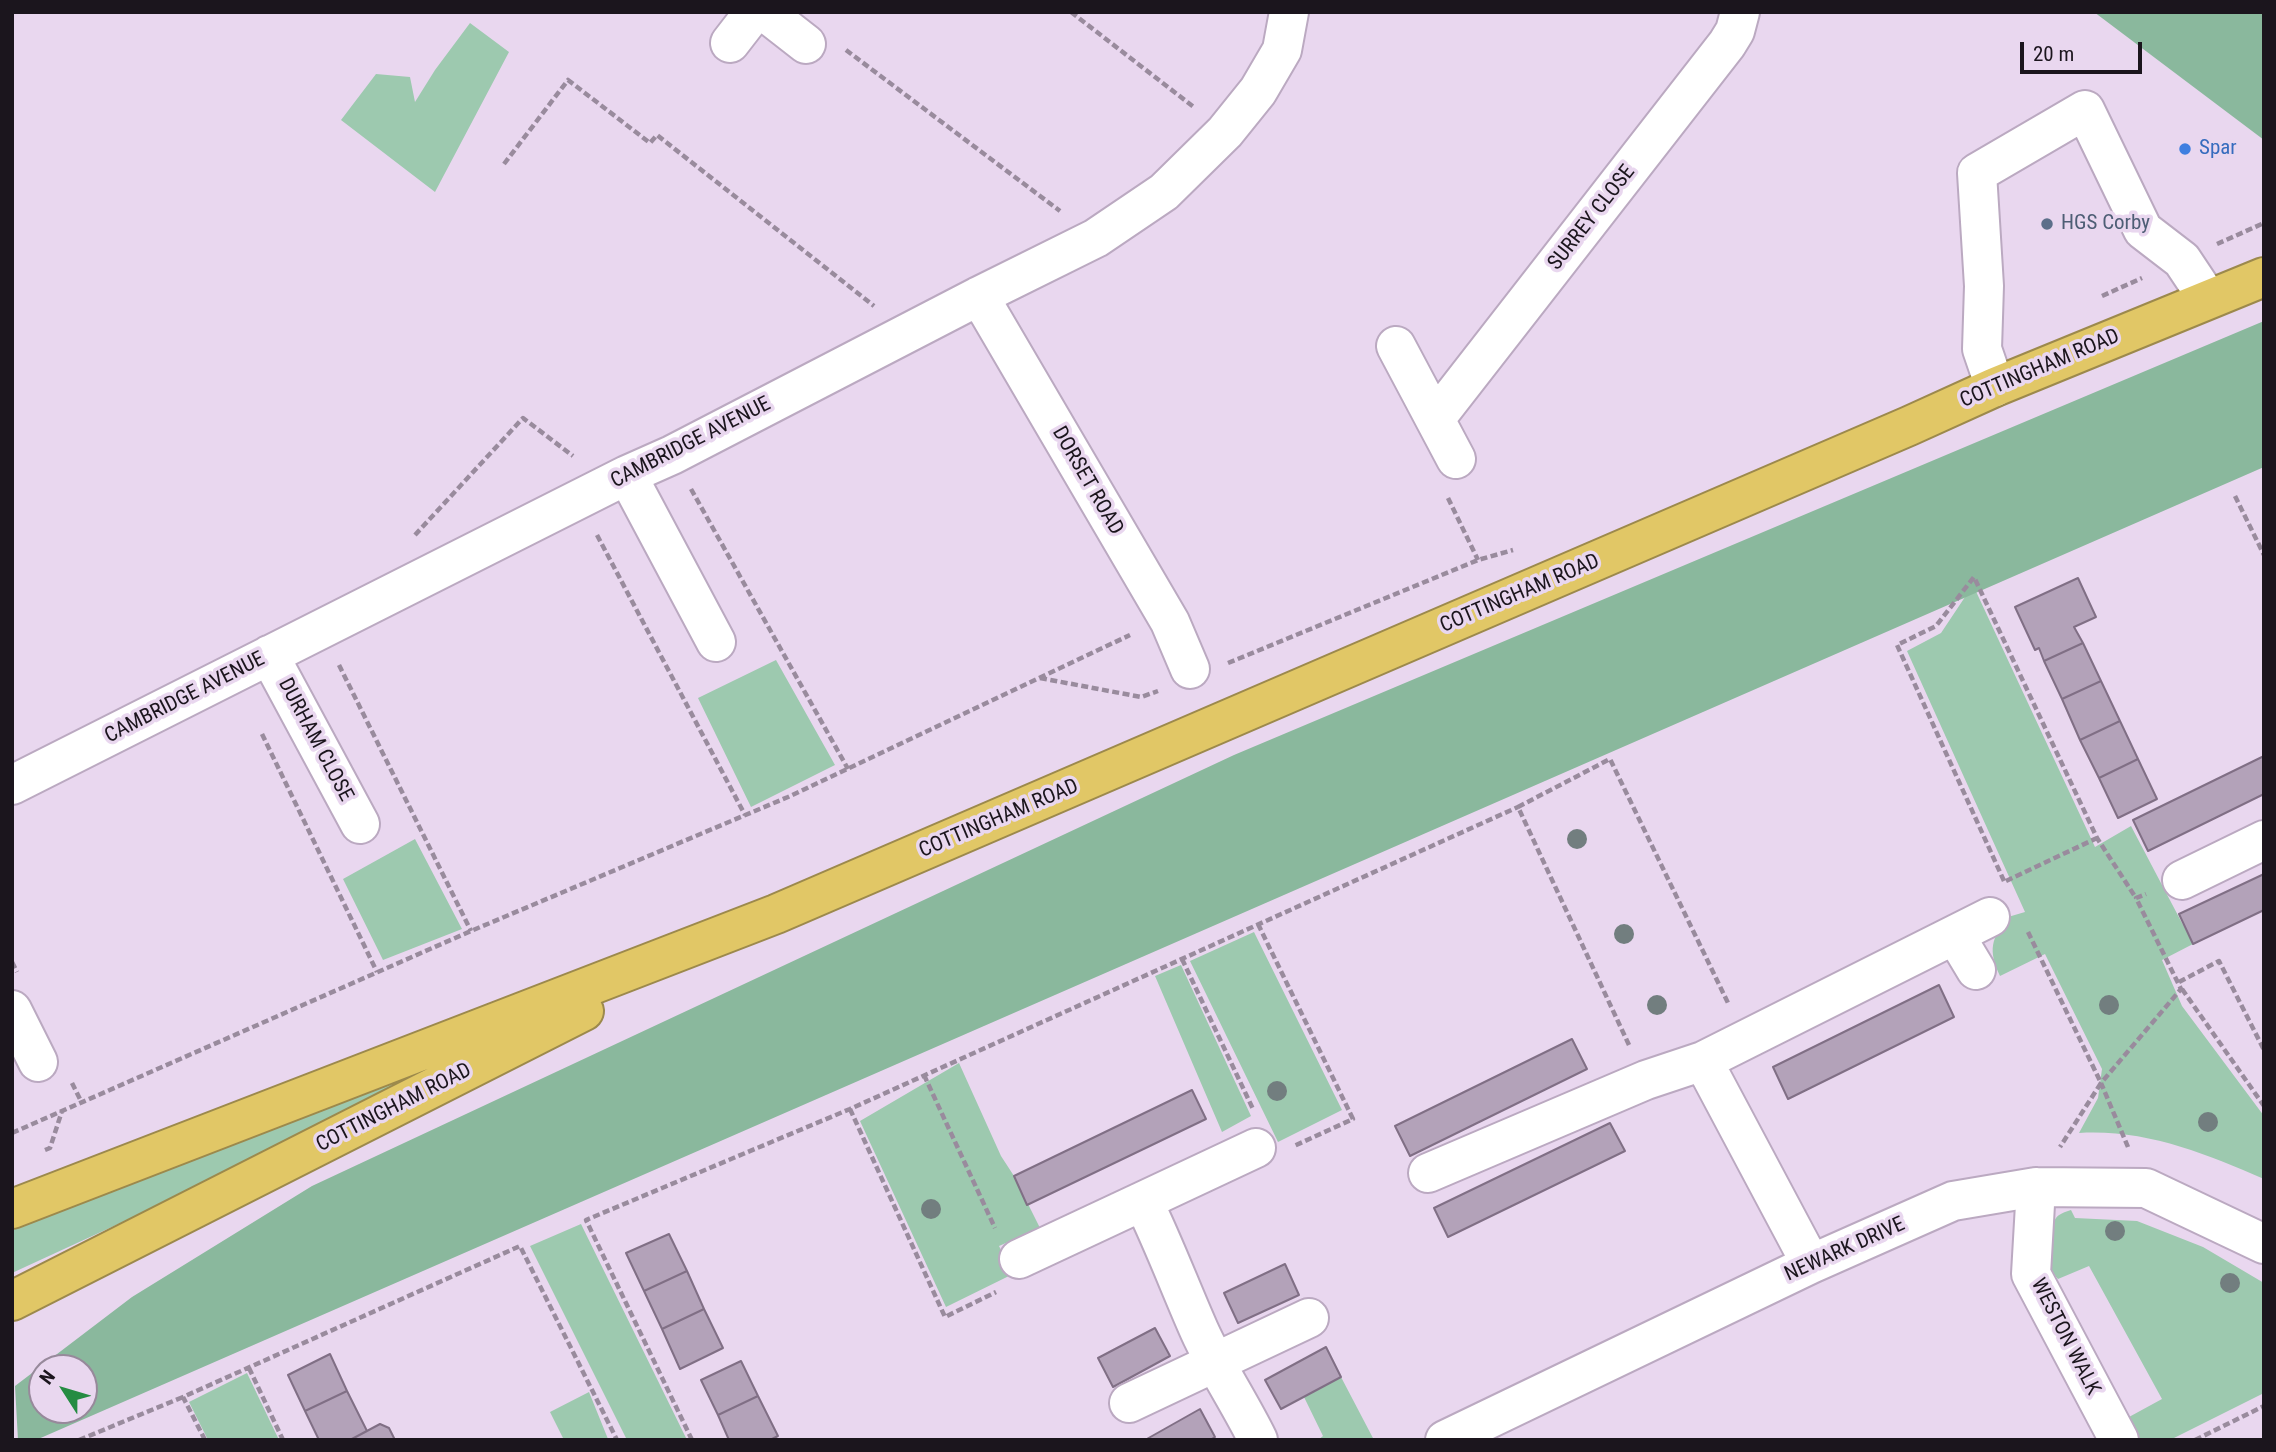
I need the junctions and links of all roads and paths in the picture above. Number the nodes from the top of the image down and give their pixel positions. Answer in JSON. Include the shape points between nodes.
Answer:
{"nodes":[{"id":1,"x":754,"y":12,"type":"edge"},
{"id":2,"x":765,"y":12,"type":"edge"},
{"id":3,"x":1071,"y":12,"type":"edge"},
{"id":4,"x":1289,"y":12,"type":"edge"},
{"id":5,"x":1740,"y":12,"type":"edge"},
{"id":6,"x":730,"y":43,"type":"dead end"},
{"id":7,"x":806,"y":44,"type":"joint"},
{"id":8,"x":1225,"y":132,"type":"junction"},
{"id":9,"x":504,"y":164,"type":"dead end"},
{"id":10,"x":2264,"y":223,"type":"edge"},
{"id":11,"x":1096,"y":238,"type":"junction"},
{"id":12,"x":2226,"y":240,"type":"dead end"},
{"id":13,"x":2264,"y":277,"type":"edge"},
{"id":14,"x":979,"y":296,"type":"junction"},
{"id":15,"x":2208,"y":299,"type":"junction"},
{"id":16,"x":888,"y":344,"type":"junction"},
{"id":17,"x":1396,"y":346,"type":"dead end"},
{"id":18,"x":1995,"y":387,"type":"junction"},
{"id":19,"x":1435,"y":419,"type":"junction"},
{"id":20,"x":672,"y":455,"type":"junction"},
{"id":21,"x":1456,"y":459,"type":"joint"},
{"id":22,"x":605,"y":487,"type":"junction"},
{"id":23,"x":2235,"y":496,"type":"dead end"},
{"id":24,"x":1517,"y":548,"type":"dead end"},
{"id":25,"x":2264,"y":555,"type":"edge"},
{"id":26,"x":1478,"y":560,"type":"junction"},
{"id":27,"x":410,"y":584,"type":"junction"},
{"id":28,"x":321,"y":629,"type":"junction"},
{"id":29,"x":1130,"y":634,"type":"dead end"},
{"id":30,"x":716,"y":642,"type":"dead end"},
{"id":31,"x":269,"y":655,"type":"junction"},
{"id":32,"x":233,"y":674,"type":"junction"},
{"id":33,"x":1191,"y":675,"type":"junction"},
{"id":34,"x":1040,"y":678,"type":"junction"},
{"id":35,"x":848,"y":769,"type":"junction"},
{"id":36,"x":12,"y":785,"type":"edge"},
{"id":37,"x":1518,"y":807,"type":"junction"},
{"id":38,"x":745,"y":815,"type":"junction"},
{"id":39,"x":360,"y":824,"type":"dead end"},
{"id":40,"x":2097,"y":838,"type":"junction"},
{"id":41,"x":2264,"y":839,"type":"edge"},
{"id":42,"x":2182,"y":880,"type":"joint"},
{"id":43,"x":2005,"y":882,"type":"junction"},
{"id":44,"x":2136,"y":898,"type":"junction"},
{"id":45,"x":2002,"y":911,"type":"junction"},
{"id":46,"x":776,"y":914,"type":"junction"},
{"id":47,"x":1258,"y":924,"type":"junction"},
{"id":48,"x":471,"y":931,"type":"junction"},
{"id":49,"x":1955,"y":934,"type":"junction"},
{"id":50,"x":1182,"y":959,"type":"junction"},
{"id":51,"x":1976,"y":970,"type":"dead end"},
{"id":52,"x":377,"y":972,"type":"junction"},
{"id":53,"x":2179,"y":982,"type":"junction"},
{"id":54,"x":2181,"y":989,"type":"junction"},
{"id":55,"x":12,"y":1010,"type":"edge"},
{"id":56,"x":1746,"y":1039,"type":"junction"},
{"id":57,"x":2264,"y":1050,"type":"edge"},
{"id":58,"x":1703,"y":1061,"type":"junction"},
{"id":59,"x":38,"y":1062,"type":"dead end"},
{"id":60,"x":924,"y":1075,"type":"junction"},
{"id":61,"x":1646,"y":1080,"type":"junction"},
{"id":62,"x":2101,"y":1083,"type":"junction"},
{"id":63,"x":2263,"y":1104,"type":"edge"},
{"id":64,"x":850,"y":1108,"type":"junction"},
{"id":65,"x":62,"y":1110,"type":"junction"},
{"id":66,"x":12,"y":1133,"type":"edge"},
{"id":67,"x":1266,"y":1139,"type":"junction"},
{"id":68,"x":38,"y":1153,"type":"dead end"},
{"id":69,"x":1428,"y":1173,"type":"dead end"},
{"id":70,"x":2036,"y":1187,"type":"junction"},
{"id":71,"x":2135,"y":1188,"type":"junction"},
{"id":72,"x":1143,"y":1201,"type":"junction"},
{"id":73,"x":12,"y":1209,"type":"edge"},
{"id":74,"x":2264,"y":1244,"type":"edge"},
{"id":75,"x":1015,"y":1261,"type":"junction"},
{"id":76,"x":1811,"y":1264,"type":"junction"},
{"id":77,"x":12,"y":1301,"type":"edge"},
{"id":78,"x":1309,"y":1318,"type":"dead end"},
{"id":79,"x":1217,"y":1362,"type":"junction"},
{"id":80,"x":249,"y":1368,"type":"junction"},
{"id":81,"x":183,"y":1397,"type":"junction"},
{"id":82,"x":1129,"y":1403,"type":"dead end"},
{"id":83,"x":2264,"y":1406,"type":"edge"},
{"id":84,"x":79,"y":1440,"type":"edge"},
{"id":85,"x":205,"y":1440,"type":"edge"},
{"id":86,"x":283,"y":1440,"type":"edge"},
{"id":87,"x":617,"y":1440,"type":"edge"},
{"id":88,"x":692,"y":1440,"type":"edge"},
{"id":89,"x":1258,"y":1440,"type":"edge"},
{"id":90,"x":1445,"y":1440,"type":"edge"},
{"id":91,"x":2119,"y":1440,"type":"edge"},
{"id":92,"x":2195,"y":1440,"type":"edge"}],
"edges":[{"from":1,"to":6,"type":"street"},
{"from":2,"to":7,"type":"street"},
{"from":3,"to":8,"type":"path"},
{"from":4,"to":8,"type":"street","name":"CAMBRIDGE AVENUE","via":[[1282,50],[1258,92]]},
{"from":5,"to":19,"type":"street","name":"SURREY CLOSE","via":[[1735,31],[1720,53]]},
{"from":7,"to":11,"type":"path","via":[[819,30]]},
{"from":8,"to":11,"type":"street","name":"CAMBRIDGE AVENUE","via":[[1164,192]]},
{"from":9,"to":16,"type":"path","via":[[568,80],[650,143],[657,135],[874,305],[872,321]]},
{"from":10,"to":12,"type":"path"},
{"from":11,"to":14,"type":"street","name":"CAMBRIDGE AVENUE"},
{"from":13,"to":15,"type":"highway","name":"COTTINGHAM ROAD"},
{"from":14,"to":16,"type":"street","name":"CAMBRIDGE AVENUE"},
{"from":14,"to":33,"type":"street","name":"DORSET ROAD","via":[[1170,622]]},
{"from":15,"to":18,"type":"highway","name":"COTTINGHAM ROAD"},
{"from":15,"to":18,"type":"street","via":[[2182,260],[2143,230],[2085,110],[1978,173],[1982,349]]},
{"from":16,"to":20,"type":"street","name":"CAMBRIDGE AVENUE"},
{"from":17,"to":19,"type":"street"},
{"from":18,"to":46,"type":"highway","name":"COTTINGHAM ROAD"},
{"from":19,"to":21,"type":"street"},
{"from":20,"to":22,"type":"street","name":"CAMBRIDGE AVENUE"},
{"from":20,"to":35,"type":"path"},
{"from":21,"to":26,"type":"path","via":[[1439,477]]},
{"from":22,"to":27,"type":"street","name":"CAMBRIDGE AVENUE"},
{"from":22,"to":27,"type":"path","via":[[523,418],[397,555]]},
{"from":22,"to":30,"type":"street"},
{"from":22,"to":38,"type":"path"},
{"from":23,"to":25,"type":"path"},
{"from":24,"to":26,"type":"path"},
{"from":26,"to":33,"type":"path"},
{"from":27,"to":28,"type":"street","name":"CAMBRIDGE AVENUE"},
{"from":28,"to":31,"type":"street","name":"CAMBRIDGE AVENUE"},
{"from":28,"to":48,"type":"path"},
{"from":29,"to":34,"type":"path"},
{"from":31,"to":32,"type":"street","name":"CAMBRIDGE AVENUE"},
{"from":31,"to":39,"type":"street","name":"DURHAM CLOSE"},
{"from":32,"to":36,"type":"street","name":"CAMBRIDGE AVENUE"},
{"from":32,"to":52,"type":"path"},
{"from":33,"to":34,"type":"path","via":[[1141,697]]},
{"from":34,"to":35,"type":"path"},
{"from":35,"to":38,"type":"path"},
{"from":37,"to":47,"type":"path"},
{"from":37,"to":56,"type":"path","via":[[1610,759]]},
{"from":37,"to":61,"type":"path"},
{"from":38,"to":48,"type":"path"},
{"from":40,"to":43,"type":"path"},
{"from":40,"to":43,"type":"path","via":[[1974,577],[1936,626],[1897,645]]},
{"from":40,"to":44,"type":"path"},
{"from":41,"to":42,"type":"street"},
{"from":42,"to":44,"type":"path"},
{"from":43,"to":45,"type":"path"},
{"from":44,"to":53,"type":"path"},
{"from":45,"to":49,"type":"street"},
{"from":45,"to":62,"type":"path"},
{"from":46,"to":73,"type":"highway","name":"COTTINGHAM ROAD"},
{"from":46,"to":77,"type":"highway","name":"COTTINGHAM ROAD"},
{"from":47,"to":50,"type":"path"},
{"from":47,"to":67,"type":"path","via":[[1353,1119]]},
{"from":48,"to":52,"type":"path"},
{"from":49,"to":51,"type":"street"},
{"from":49,"to":56,"type":"street"},
{"from":50,"to":60,"type":"path"},
{"from":50,"to":67,"type":"path"},
{"from":52,"to":65,"type":"path"},
{"from":53,"to":54,"type":"path"},
{"from":53,"to":57,"type":"path","via":[[2219,961]]},
{"from":54,"to":62,"type":"path"},
{"from":54,"to":63,"type":"path"},
{"from":55,"to":59,"type":"street"},
{"from":56,"to":58,"type":"street"},
{"from":58,"to":61,"type":"street"},
{"from":58,"to":76,"type":"street"},
{"from":60,"to":64,"type":"path"},
{"from":60,"to":75,"type":"path"},
{"from":61,"to":69,"type":"street"},
{"from":62,"to":70,"type":"path"},
{"from":62,"to":71,"type":"path","via":[[2128,1144]]},
{"from":64,"to":75,"type":"path","via":[[945,1317],[1022,1280]]},
{"from":64,"to":88,"type":"path","via":[[586,1220]]},
{"from":65,"to":66,"type":"path"},
{"from":65,"to":68,"type":"path","via":[[50,1148]]},
{"from":67,"to":72,"type":"street"},
{"from":70,"to":71,"type":"street","name":"NEWARK DRIVE"},
{"from":70,"to":76,"type":"street","name":"NEWARK DRIVE","via":[[1952,1201]]},
{"from":70,"to":91,"type":"street","name":"WESTON WALK","via":[[2031,1274]]},
{"from":71,"to":74,"type":"street","name":"NEWARK DRIVE","via":[[2146,1188]]},
{"from":72,"to":75,"type":"street"},
{"from":72,"to":79,"type":"street"},
{"from":76,"to":90,"type":"street","name":"NEWARK DRIVE"},
{"from":78,"to":79,"type":"street"},
{"from":79,"to":82,"type":"street"},
{"from":79,"to":89,"type":"street"},
{"from":80,"to":81,"type":"path"},
{"from":80,"to":86,"type":"path"},
{"from":80,"to":87,"type":"path","via":[[520,1246]]},
{"from":81,"to":84,"type":"path"},
{"from":81,"to":85,"type":"path"},
{"from":83,"to":92,"type":"path"}]}
